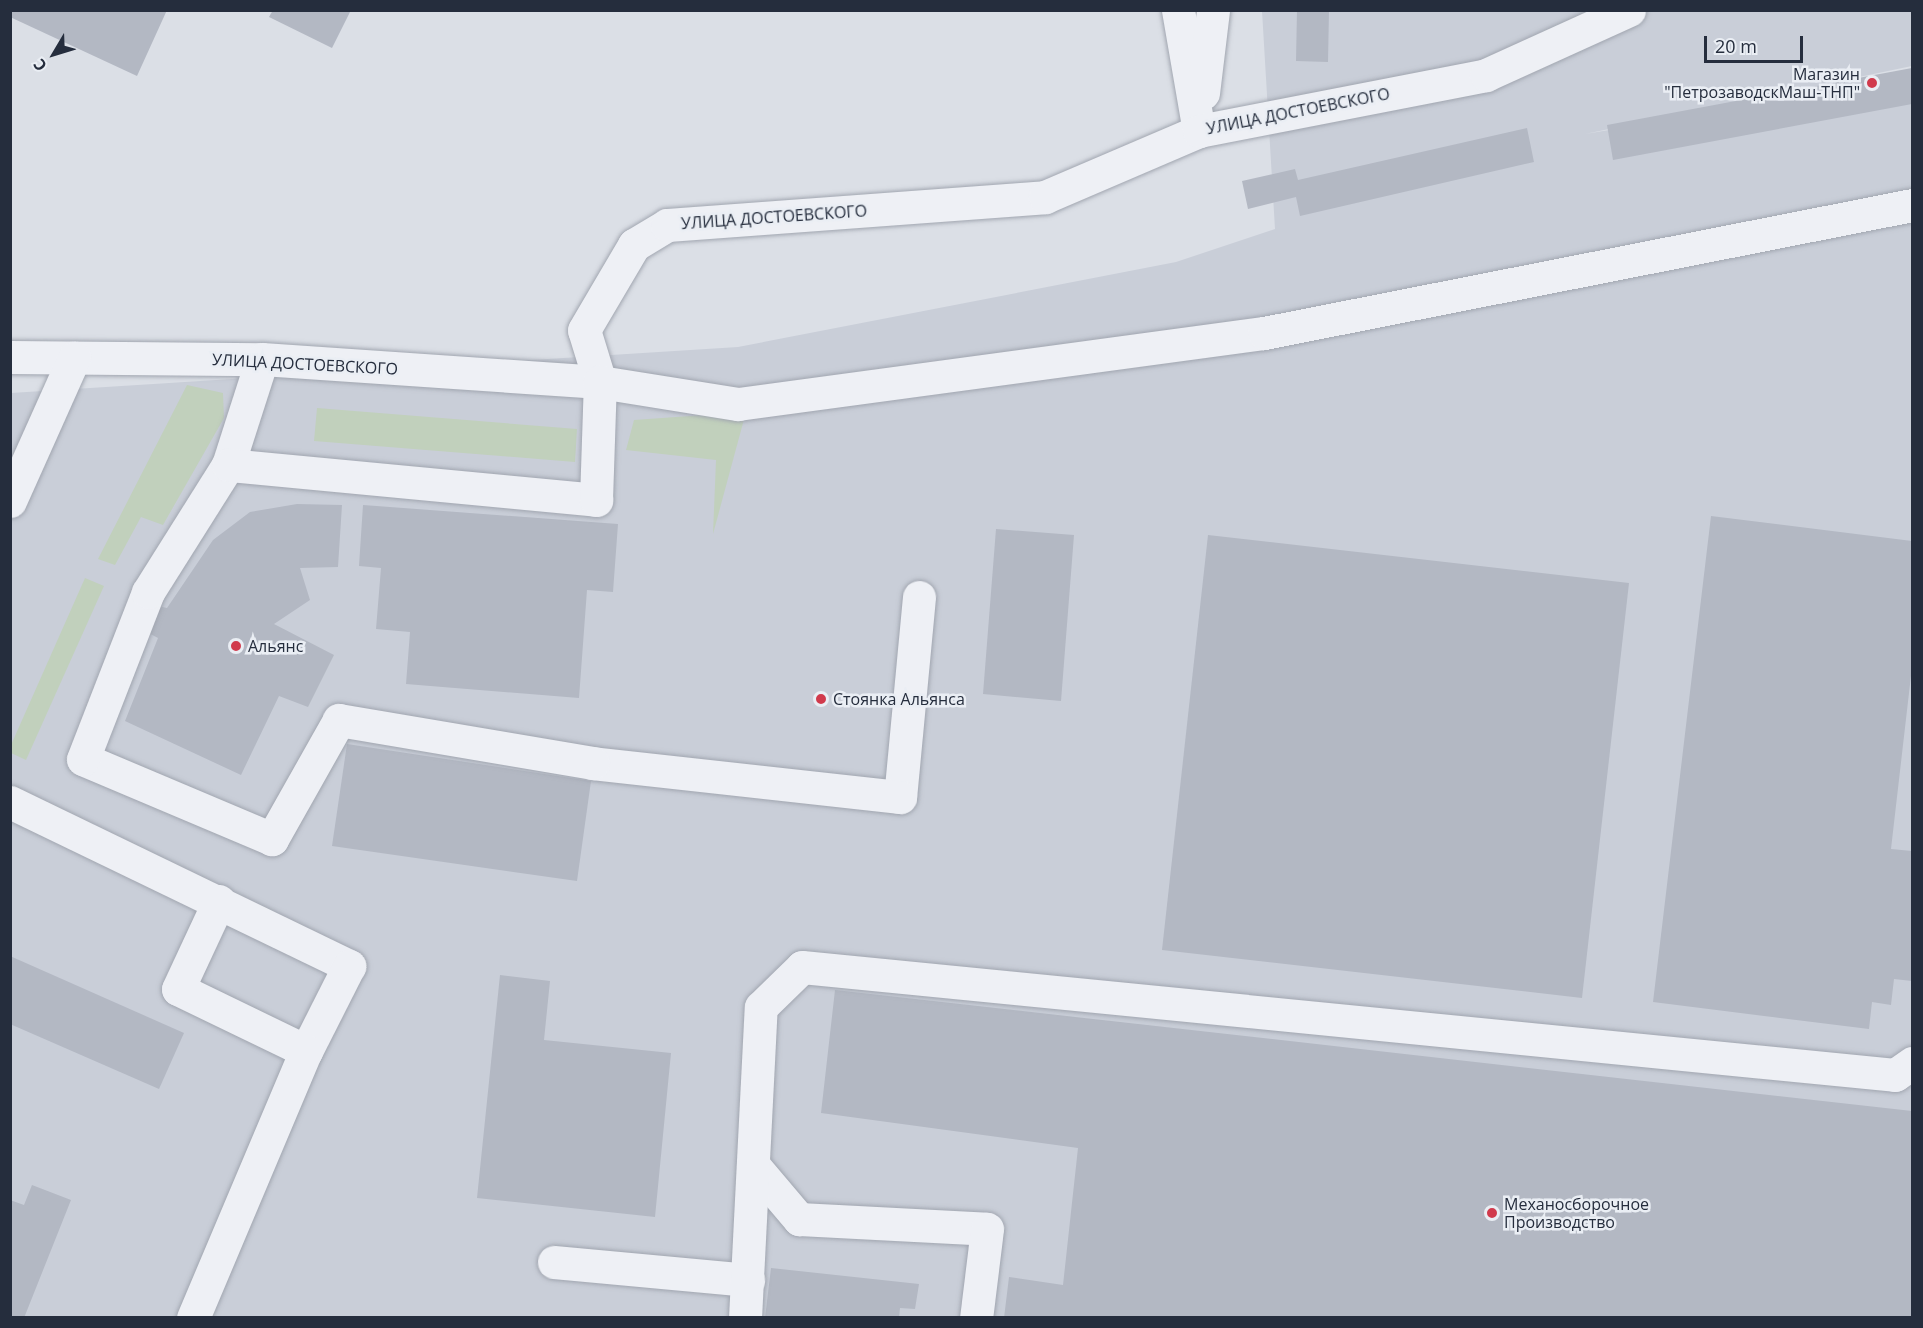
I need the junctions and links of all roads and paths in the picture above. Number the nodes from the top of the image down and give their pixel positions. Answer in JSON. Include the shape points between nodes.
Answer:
{"nodes":[{"id":1,"x":1178,"y":10,"type":"edge"},
{"id":2,"x":1212,"y":10,"type":"edge"},
{"id":3,"x":1629,"y":10,"type":"edge"},
{"id":4,"x":1199,"y":130,"type":"junction"},
{"id":5,"x":1912,"y":205,"type":"edge"},
{"id":6,"x":10,"y":357,"type":"edge"},
{"id":7,"x":74,"y":358,"type":"junction"},
{"id":8,"x":262,"y":359,"type":"junction"},
{"id":9,"x":600,"y":382,"type":"junction"},
{"id":10,"x":228,"y":465,"type":"junction"},
{"id":11,"x":10,"y":501,"type":"edge"},
{"id":12,"x":919,"y":597,"type":"dead end"},
{"id":13,"x":10,"y":802,"type":"edge"},
{"id":14,"x":219,"y":901,"type":"junction"},
{"id":15,"x":306,"y":1051,"type":"junction"},
{"id":16,"x":1912,"y":1063,"type":"edge"},
{"id":17,"x":754,"y":1166,"type":"junction"},
{"id":18,"x":554,"y":1262,"type":"dead end"},
{"id":19,"x":748,"y":1280,"type":"junction"},
{"id":20,"x":193,"y":1317,"type":"edge"},
{"id":21,"x":746,"y":1317,"type":"edge"},
{"id":22,"x":976,"y":1317,"type":"edge"}],
"edges":[{"from":1,"to":4,"type":"street"},
{"from":2,"to":4,"type":"street"},
{"from":3,"to":4,"type":"street","name":"УЛИЦА ДОСТОЕВСКОГО","via":[[1486,75]]},
{"from":4,"to":9,"type":"street","name":"УЛИЦА ДОСТОЕВСКОГО","via":[[1045,197],[667,225],[634,245],[584,330]]},
{"from":5,"to":9,"type":"street","via":[[1264,333],[738,404]]},
{"from":6,"to":7,"type":"street","name":"УЛИЦА ДОСТОЕВСКОГО"},
{"from":7,"to":8,"type":"street","name":"УЛИЦА ДОСТОЕВСКОГО"},
{"from":7,"to":11,"type":"street"},
{"from":8,"to":9,"type":"street","name":"УЛИЦА ДОСТОЕВСКОГО"},
{"from":8,"to":10,"type":"street"},
{"from":9,"to":10,"type":"street","via":[[596,500]]},
{"from":10,"to":12,"type":"street","via":[[148,592],[83,759],[272,839],[339,720],[593,763],[900,797]]},
{"from":13,"to":14,"type":"street"},
{"from":14,"to":15,"type":"street","via":[[178,989]]},
{"from":14,"to":15,"type":"street","via":[[349,966]]},
{"from":15,"to":20,"type":"street"},
{"from":16,"to":17,"type":"street","via":[[1895,1075],[802,967],[761,1006]]},
{"from":17,"to":19,"type":"street"},
{"from":17,"to":22,"type":"street","via":[[799,1219],[987,1229]]},
{"from":18,"to":19,"type":"street"},
{"from":19,"to":21,"type":"street"}]}
